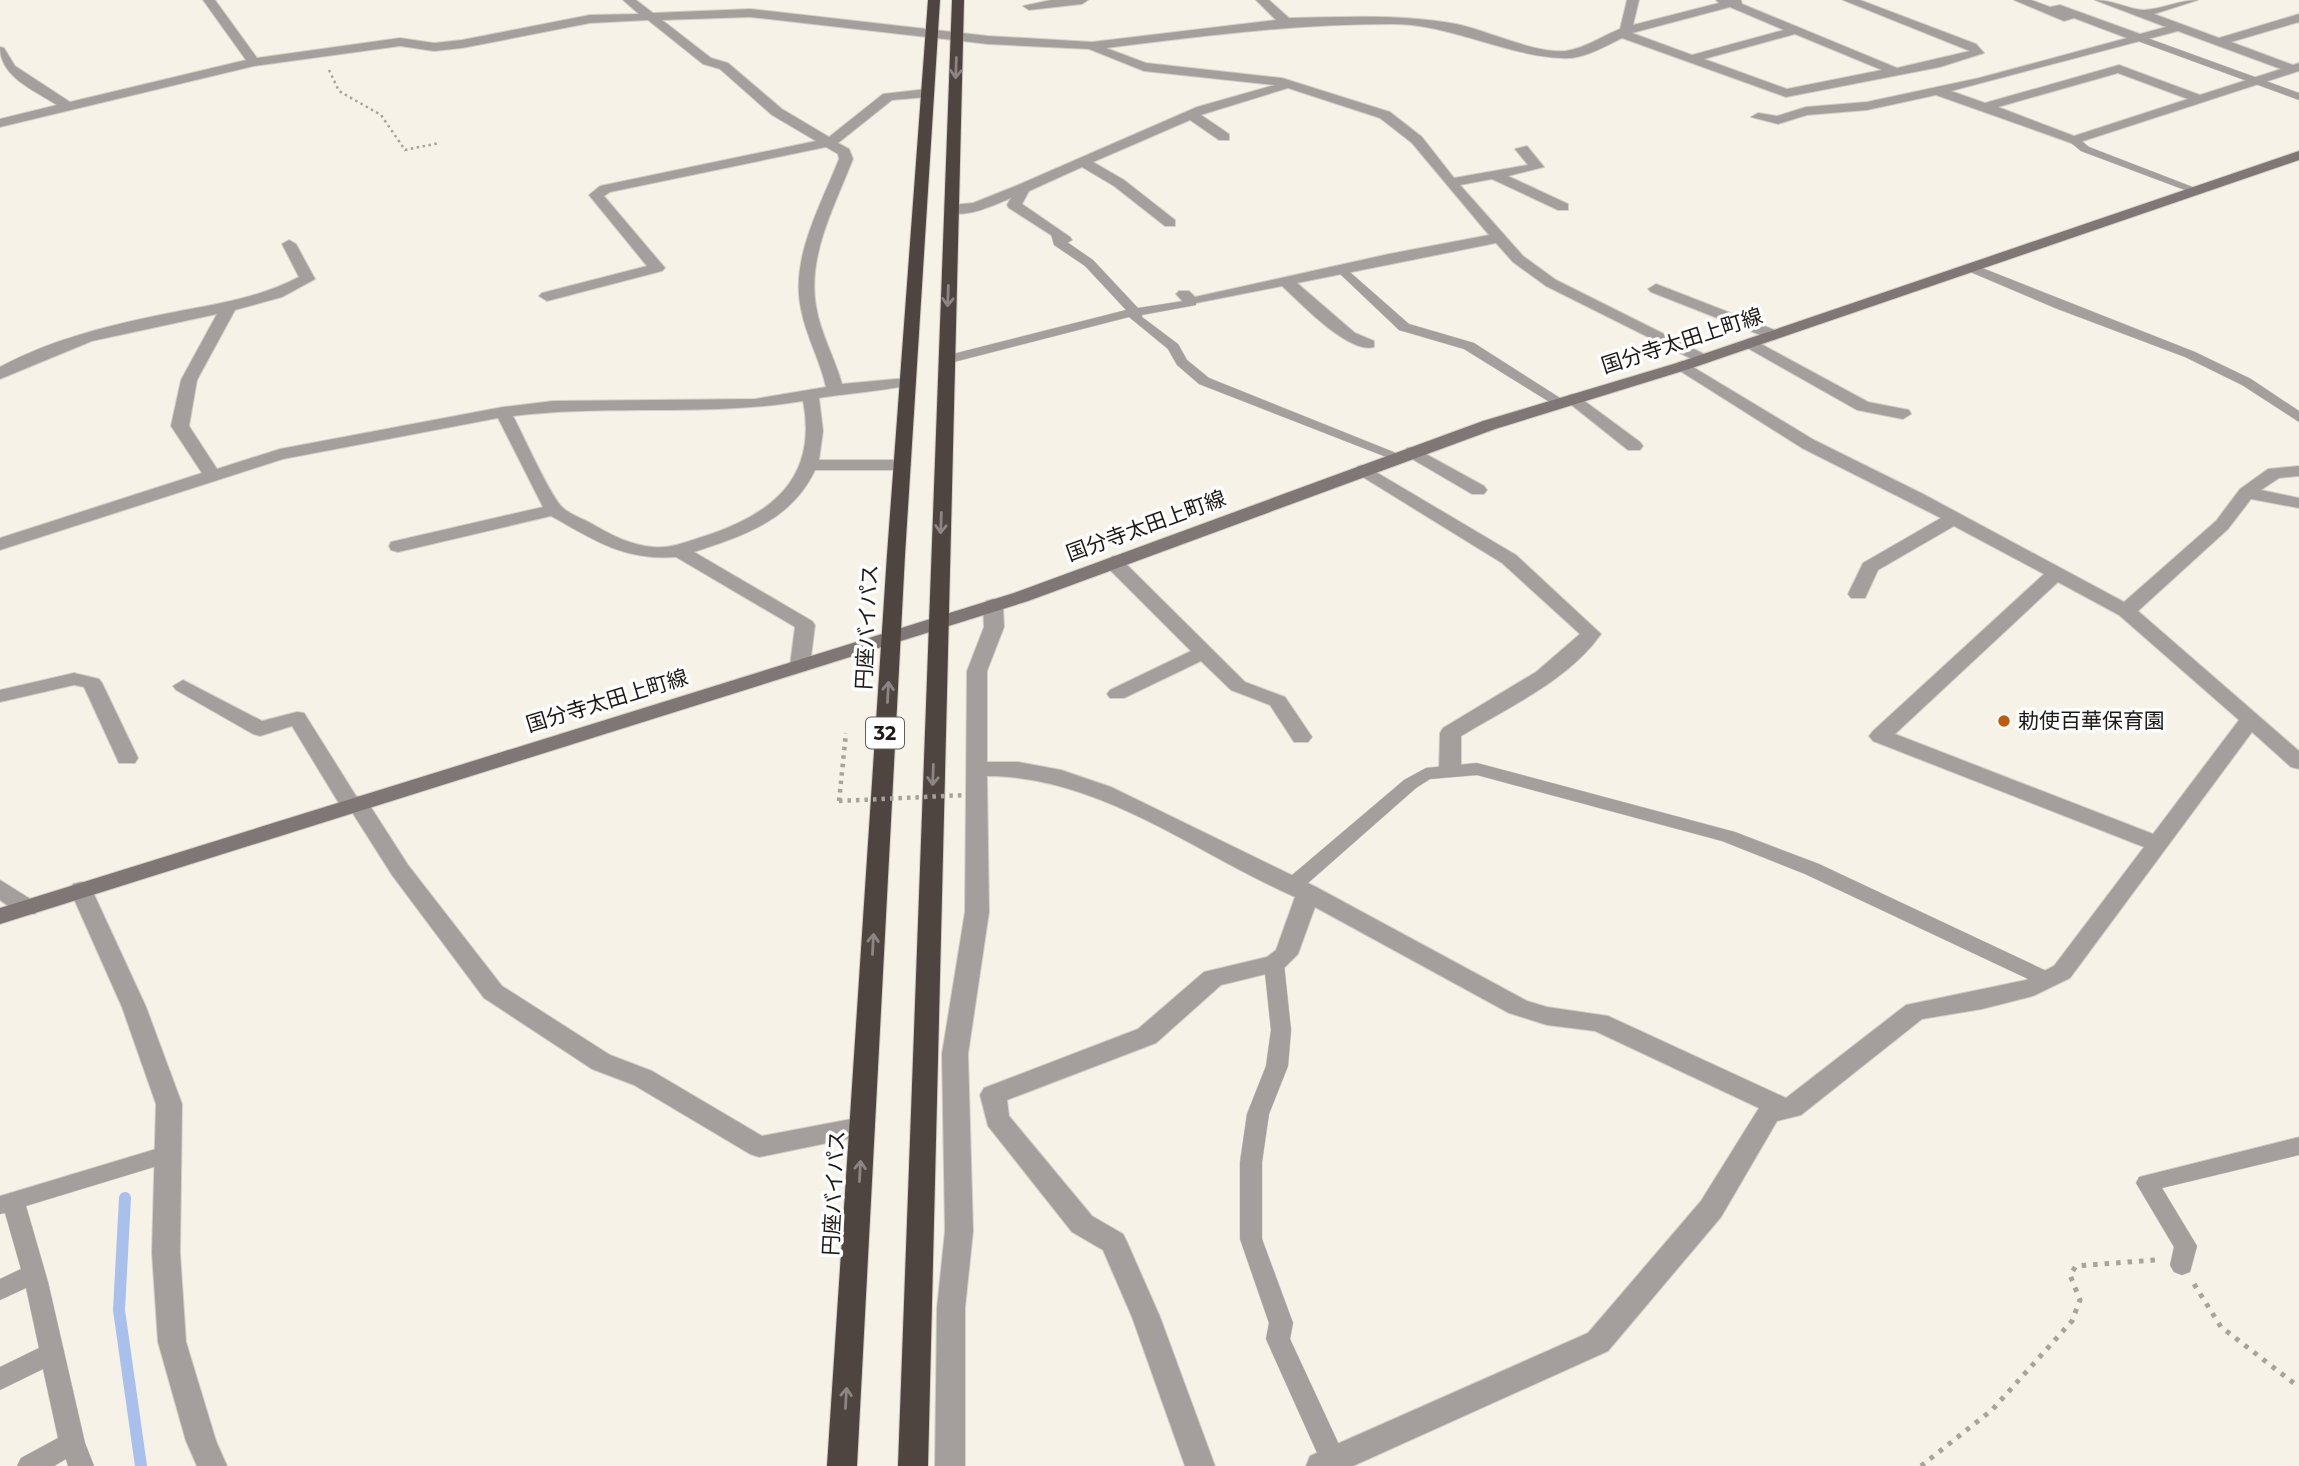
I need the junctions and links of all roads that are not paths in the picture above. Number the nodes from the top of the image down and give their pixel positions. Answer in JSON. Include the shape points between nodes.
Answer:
{"nodes":[{"id":1,"x":209,"y":0,"type":"edge"},
{"id":2,"x":629,"y":0,"type":"edge"},
{"id":3,"x":934,"y":0,"type":"edge"},
{"id":4,"x":958,"y":0,"type":"edge"},
{"id":5,"x":1082,"y":0,"type":"edge"},
{"id":6,"x":1262,"y":0,"type":"edge"},
{"id":7,"x":1633,"y":0,"type":"edge"},
{"id":8,"x":1745,"y":0,"type":"edge"},
{"id":9,"x":1849,"y":0,"type":"edge"},
{"id":10,"x":2020,"y":0,"type":"edge"},
{"id":11,"x":2075,"y":0,"type":"edge"},
{"id":12,"x":2106,"y":0,"type":"edge"},
{"id":13,"x":2192,"y":0,"type":"edge"},
{"id":14,"x":1727,"y":2,"type":"edge"},
{"id":15,"x":2051,"y":8,"type":"junction"},
{"id":16,"x":2142,"y":14,"type":"junction"},
{"id":17,"x":650,"y":17,"type":"junction"},
{"id":18,"x":2299,"y":18,"type":"edge"},
{"id":19,"x":2072,"y":19,"type":"dead end"},
{"id":20,"x":1032,"y":20,"type":"edge"},
{"id":21,"x":1286,"y":22,"type":"junction"},
{"id":22,"x":2179,"y":27,"type":"junction"},
{"id":23,"x":1796,"y":30,"type":"junction"},
{"id":24,"x":1623,"y":32,"type":"junction"},
{"id":25,"x":931,"y":34,"type":"junction"},
{"id":26,"x":957,"y":36,"type":"junction"},
{"id":27,"x":2139,"y":38,"type":"junction"},
{"id":28,"x":2219,"y":42,"type":"junction"},
{"id":29,"x":1092,"y":46,"type":"junction"},
{"id":30,"x":0,"y":51,"type":"edge"},
{"id":31,"x":1692,"y":59,"type":"junction"},
{"id":32,"x":254,"y":62,"type":"junction"},
{"id":33,"x":2296,"y":68,"type":"edge"},
{"id":34,"x":1897,"y":72,"type":"junction"},
{"id":35,"x":2253,"y":81,"type":"junction"},
{"id":36,"x":1290,"y":84,"type":"junction"},
{"id":37,"x":1932,"y":90,"type":"junction"},
{"id":38,"x":927,"y":93,"type":"junction"},
{"id":39,"x":2299,"y":97,"type":"edge"},
{"id":40,"x":2197,"y":98,"type":"junction"},
{"id":41,"x":68,"y":107,"type":"junction"},
{"id":42,"x":1985,"y":107,"type":"junction"},
{"id":43,"x":1192,"y":115,"type":"junction"},
{"id":44,"x":1758,"y":117,"type":"dead end"},
{"id":45,"x":0,"y":123,"type":"edge"},
{"id":46,"x":1224,"y":137,"type":"dead end"},
{"id":47,"x":2074,"y":140,"type":"junction"},
{"id":48,"x":829,"y":142,"type":"junction"},
{"id":49,"x":1522,"y":149,"type":"dead end"},
{"id":50,"x":2299,"y":155,"type":"edge"},
{"id":51,"x":1084,"y":163,"type":"junction"},
{"id":52,"x":1494,"y":175,"type":"junction"},
{"id":53,"x":1450,"y":183,"type":"junction"},
{"id":54,"x":1023,"y":188,"type":"junction"},
{"id":55,"x":2197,"y":191,"type":"junction"},
{"id":56,"x":951,"y":209,"type":"junction"},
{"id":57,"x":1535,"y":210,"type":"dead end"},
{"id":58,"x":1170,"y":223,"type":"dead end"},
{"id":59,"x":1061,"y":237,"type":"joint"},
{"id":60,"x":1499,"y":238,"type":"junction"},
{"id":61,"x":289,"y":244,"type":"dead end"},
{"id":62,"x":1972,"y":268,"type":"junction"},
{"id":63,"x":1343,"y":270,"type":"junction"},
{"id":64,"x":1286,"y":282,"type":"junction"},
{"id":65,"x":1656,"y":289,"type":"dead end"},
{"id":66,"x":547,"y":296,"type":"dead end"},
{"id":67,"x":1188,"y":298,"type":"joint"},
{"id":68,"x":229,"y":306,"type":"junction"},
{"id":69,"x":1135,"y":312,"type":"junction"},
{"id":70,"x":1774,"y":335,"type":"junction"},
{"id":71,"x":1750,"y":343,"type":"junction"},
{"id":72,"x":1368,"y":344,"type":"dead end"},
{"id":73,"x":1702,"y":359,"type":"junction"},
{"id":74,"x":946,"y":360,"type":"junction"},
{"id":75,"x":1683,"y":366,"type":"junction"},
{"id":76,"x":0,"y":374,"type":"edge"},
{"id":77,"x":908,"y":383,"type":"junction"},
{"id":78,"x":835,"y":390,"type":"junction"},
{"id":79,"x":810,"y":394,"type":"junction"},
{"id":80,"x":1568,"y":401,"type":"junction"},
{"id":81,"x":503,"y":411,"type":"junction"},
{"id":82,"x":1903,"y":414,"type":"dead end"},
{"id":83,"x":2299,"y":418,"type":"edge"},
{"id":84,"x":1634,"y":446,"type":"dead end"},
{"id":85,"x":1406,"y":454,"type":"junction"},
{"id":86,"x":809,"y":465,"type":"junction"},
{"id":87,"x":902,"y":465,"type":"junction"},
{"id":88,"x":1364,"y":470,"type":"junction"},
{"id":89,"x":2299,"y":471,"type":"edge"},
{"id":90,"x":212,"y":475,"type":"junction"},
{"id":91,"x":1478,"y":490,"type":"dead end"},
{"id":92,"x":2246,"y":493,"type":"junction"},
{"id":93,"x":2299,"y":503,"type":"edge"},
{"id":94,"x":554,"y":510,"type":"junction"},
{"id":95,"x":1954,"y":518,"type":"junction"},
{"id":96,"x":0,"y":544,"type":"edge"},
{"id":97,"x":398,"y":546,"type":"dead end"},
{"id":98,"x":679,"y":551,"type":"junction"},
{"id":99,"x":1114,"y":562,"type":"junction"},
{"id":100,"x":2056,"y":574,"type":"junction"},
{"id":101,"x":1858,"y":594,"type":"dead end"},
{"id":102,"x":993,"y":605,"type":"junction"},
{"id":103,"x":2126,"y":611,"type":"junction"},
{"id":104,"x":938,"y":623,"type":"junction"},
{"id":105,"x":891,"y":637,"type":"junction"},
{"id":106,"x":1204,"y":652,"type":"junction"},
{"id":107,"x":800,"y":665,"type":"junction"},
{"id":108,"x":183,"y":686,"type":"dead end"},
{"id":109,"x":1117,"y":694,"type":"dead end"},
{"id":110,"x":0,"y":696,"type":"edge"},
{"id":111,"x":2250,"y":720,"type":"junction"},
{"id":112,"x":1301,"y":737,"type":"dead end"},
{"id":113,"x":127,"y":758,"type":"dead end"},
{"id":114,"x":2299,"y":762,"type":"edge"},
{"id":115,"x":976,"y":769,"type":"junction"},
{"id":116,"x":1450,"y":771,"type":"junction"},
{"id":117,"x":354,"y":804,"type":"junction"},
{"id":118,"x":2156,"y":843,"type":"junction"},
{"id":119,"x":0,"y":888,"type":"edge"},
{"id":120,"x":1300,"y":889,"type":"junction"},
{"id":121,"x":81,"y":890,"type":"junction"},
{"id":122,"x":27,"y":908,"type":"junction"},
{"id":123,"x":0,"y":916,"type":"edge"},
{"id":124,"x":1274,"y":964,"type":"junction"},
{"id":125,"x":2048,"y":980,"type":"junction"},
{"id":126,"x":1783,"y":1108,"type":"junction"},
{"id":127,"x":862,"y":1128,"type":"junction"},
{"id":128,"x":2299,"y":1146,"type":"edge"},
{"id":129,"x":169,"y":1154,"type":"junction"},
{"id":130,"x":6,"y":1202,"type":"edge"},
{"id":131,"x":2182,"y":1265,"type":"road end"},
{"id":132,"x":33,"y":1274,"type":"junction"},
{"id":133,"x":0,"y":1290,"type":"edge"},
{"id":134,"x":52,"y":1353,"type":"junction"},
{"id":135,"x":0,"y":1379,"type":"edge"},
{"id":136,"x":77,"y":1454,"type":"edge"},
{"id":137,"x":1327,"y":1464,"type":"edge"},
{"id":138,"x":30,"y":1466,"type":"edge"},
{"id":139,"x":212,"y":1466,"type":"edge"},
{"id":140,"x":842,"y":1466,"type":"edge"},
{"id":141,"x":913,"y":1466,"type":"edge"},
{"id":142,"x":950,"y":1466,"type":"edge"},
{"id":143,"x":1200,"y":1466,"type":"edge"}],
"edges":[{"from":1,"to":32,"type":"street"},
{"from":2,"to":17,"type":"street"},
{"from":3,"to":25,"type":"highway","name":"円座バイパス","number":"32"},
{"from":4,"to":26,"type":"highway","number":"32"},
{"from":5,"to":20,"type":"street"},
{"from":6,"to":21,"type":"street"},
{"from":7,"to":24,"type":"street"},
{"from":8,"to":14,"type":"street"},
{"from":9,"to":34,"type":"street","via":[[1978,53]]},
{"from":10,"to":15,"type":"street"},
{"from":11,"to":15,"type":"street"},
{"from":12,"to":16,"type":"street"},
{"from":13,"to":16,"type":"street"},
{"from":14,"to":23,"type":"street"},
{"from":14,"to":24,"type":"street"},
{"from":15,"to":19,"type":"street"},
{"from":15,"to":27,"type":"street"},
{"from":16,"to":22,"type":"street"},
{"from":17,"to":25,"type":"street","via":[[750,13]]},
{"from":17,"to":32,"type":"street","via":[[590,19],[462,44],[434,47],[400,42]]},
{"from":17,"to":48,"type":"street","via":[[707,61],[724,66],[777,112]]},
{"from":18,"to":28,"type":"street"},
{"from":20,"to":26,"type":"street"},
{"from":20,"to":29,"type":"street"},
{"from":21,"to":24,"type":"street","via":[[1433,24],[1563,55],[1587,50]]},
{"from":21,"to":29,"type":"street"},
{"from":22,"to":27,"type":"street"},
{"from":22,"to":28,"type":"street"},
{"from":23,"to":31,"type":"street"},
{"from":23,"to":34,"type":"street"},
{"from":24,"to":31,"type":"street"},
{"from":25,"to":26,"type":"street"},
{"from":25,"to":38,"type":"highway","name":"円座バイパス","number":"32"},
{"from":26,"to":56,"type":"highway","number":"32","one_way":true},
{"from":27,"to":35,"type":"lane"},
{"from":27,"to":37,"type":"street"},
{"from":28,"to":33,"type":"street"},
{"from":29,"to":36,"type":"street","via":[[1144,67]]},
{"from":30,"to":41,"type":"street","via":[[10,68]]},
{"from":31,"to":34,"type":"street","via":[[1786,93]]},
{"from":32,"to":41,"type":"street"},
{"from":33,"to":35,"type":"street"},
{"from":35,"to":39,"type":"lane"},
{"from":35,"to":40,"type":"street"},
{"from":36,"to":43,"type":"street"},
{"from":36,"to":53,"type":"street","via":[[1385,115],[1417,140]]},
{"from":37,"to":42,"type":"street"},
{"from":37,"to":44,"type":"street","via":[[1849,109],[1806,111],[1778,120]]},
{"from":38,"to":48,"type":"street","via":[[888,97]]},
{"from":38,"to":77,"type":"highway","name":"円座バイパス","number":"32"},
{"from":40,"to":42,"type":"street","via":[[2119,69]]},
{"from":40,"to":47,"type":"street"},
{"from":41,"to":45,"type":"street"},
{"from":42,"to":47,"type":"street"},
{"from":43,"to":46,"type":"street"},
{"from":43,"to":51,"type":"street"},
{"from":47,"to":55,"type":"lane","via":[[2085,149]]},
{"from":48,"to":66,"type":"street","via":[[605,189],[596,194],[657,268]]},
{"from":48,"to":78,"type":"street","via":[[846,159],[808,264],[806,294]]},
{"from":49,"to":52,"type":"street","via":[[1537,167]]},
{"from":50,"to":55,"type":"main road","name":"国分寺太田上町線"},
{"from":51,"to":54,"type":"street"},
{"from":51,"to":58,"type":"street","via":[[1119,183]]},
{"from":52,"to":53,"type":"street"},
{"from":52,"to":57,"type":"street","via":[[1557,205]]},
{"from":53,"to":60,"type":"street"},
{"from":54,"to":56,"type":"street","via":[[975,208]]},
{"from":54,"to":59,"type":"street","via":[[1014,205]]},
{"from":55,"to":62,"type":"main road","name":"国分寺太田上町線"},
{"from":56,"to":74,"type":"highway","number":"32","one_way":true},
{"from":59,"to":69,"type":"lane","via":[[1058,242],[1089,263]]},
{"from":60,"to":63,"type":"street"},
{"from":60,"to":73,"type":"street","via":[[1551,283]]},
{"from":61,"to":68,"type":"street","via":[[307,279]]},
{"from":62,"to":70,"type":"main road","name":"国分寺太田上町線"},
{"from":62,"to":83,"type":"lane","via":[[2189,353],[2270,395]]},
{"from":63,"to":64,"type":"street"},
{"from":63,"to":80,"type":"lane","via":[[1404,327],[1469,346]]},
{"from":64,"to":67,"type":"street"},
{"from":64,"to":72,"type":"street","via":[[1349,336]]},
{"from":65,"to":70,"type":"street"},
{"from":67,"to":69,"type":"lane"},
{"from":68,"to":76,"type":"street","via":[[64,346]]},
{"from":68,"to":90,"type":"street","via":[[193,370],[180,426]]},
{"from":69,"to":74,"type":"lane"},
{"from":69,"to":85,"type":"lane","via":[[1136,319],[1174,347],[1182,362],[1217,389]]},
{"from":70,"to":71,"type":"main road","name":"国分寺太田上町線"},
{"from":71,"to":73,"type":"main road","name":"国分寺太田上町線"},
{"from":71,"to":82,"type":"street","via":[[1863,405]]},
{"from":73,"to":75,"type":"main road","name":"国分寺太田上町線"},
{"from":74,"to":104,"type":"highway","number":"32","one_way":true},
{"from":75,"to":80,"type":"main road","name":"国分寺太田上町線"},
{"from":75,"to":95,"type":"street","via":[[1808,444]]},
{"from":77,"to":78,"type":"street"},
{"from":77,"to":87,"type":"highway","name":"円座バイパス","number":"32"},
{"from":78,"to":79,"type":"street"},
{"from":79,"to":81,"type":"street","via":[[755,404],[553,406]]},
{"from":79,"to":86,"type":"street","via":[[817,436]]},
{"from":80,"to":84,"type":"street"},
{"from":80,"to":85,"type":"main road","name":"国分寺太田上町線"},
{"from":81,"to":90,"type":"street","via":[[280,454]]},
{"from":81,"to":94,"type":"street"},
{"from":85,"to":88,"type":"main road","name":"国分寺太田上町線"},
{"from":85,"to":91,"type":"street"},
{"from":86,"to":87,"type":"street"},
{"from":86,"to":98,"type":"street","via":[[793,492],[761,520]]},
{"from":87,"to":105,"type":"highway","name":"円座バイパス","number":"32"},
{"from":88,"to":99,"type":"main road","name":"国分寺太田上町線"},
{"from":88,"to":116,"type":"street","via":[[1510,559],[1591,634],[1525,687],[1450,733]]},
{"from":89,"to":92,"type":"street","via":[[2274,473]]},
{"from":90,"to":96,"type":"street"},
{"from":92,"to":93,"type":"street"},
{"from":92,"to":103,"type":"street","via":[[2222,525]]},
{"from":94,"to":97,"type":"street"},
{"from":94,"to":98,"type":"street","via":[[618,546],[654,553]]},
{"from":95,"to":100,"type":"street"},
{"from":95,"to":101,"type":"street","via":[[1870,567]]},
{"from":98,"to":107,"type":"street","via":[[806,625]]},
{"from":99,"to":102,"type":"main road","name":"国分寺太田上町線"},
{"from":99,"to":106,"type":"street"},
{"from":100,"to":103,"type":"street"},
{"from":100,"to":118,"type":"street","via":[[1880,736]]},
{"from":102,"to":104,"type":"main road","name":"国分寺太田上町線"},
{"from":102,"to":115,"type":"street","via":[[994,626],[977,671]]},
{"from":103,"to":111,"type":"street"},
{"from":104,"to":105,"type":"main road","name":"国分寺太田上町線"},
{"from":104,"to":141,"type":"highway","number":"32","one_way":true},
{"from":105,"to":107,"type":"main road","name":"国分寺太田上町線"},
{"from":127,"to":105,"type":"highway","name":"円座バイパス","number":"32","one_way":true},
{"from":106,"to":109,"type":"street"},
{"from":106,"to":112,"type":"street","via":[[1238,686],[1278,701]]},
{"from":107,"to":117,"type":"main road","name":"国分寺太田上町線"},
{"from":108,"to":117,"type":"street","via":[[260,729],[298,718]]},
{"from":110,"to":113,"type":"street","via":[[74,679],[92,683]]},
{"from":111,"to":114,"type":"street"},
{"from":111,"to":118,"type":"street"},
{"from":115,"to":120,"type":"street","via":[[1000,767],[1057,775],[1095,789]]},
{"from":115,"to":142,"type":"street","via":[[977,912],[955,1054],[959,1231],[951,1308]]},
{"from":116,"to":120,"type":"lane","via":[[1426,774],[1410,783]]},
{"from":116,"to":125,"type":"lane","via":[[1478,769],[1728,836],[1812,869]]},
{"from":117,"to":121,"type":"main road","name":"国分寺太田上町線"},
{"from":117,"to":127,"type":"street","via":[[493,992],[601,1062],[643,1078],[758,1147]]},
{"from":118,"to":125,"type":"street","via":[[2062,972]]},
{"from":119,"to":122,"type":"street"},
{"from":120,"to":124,"type":"street","via":[[1286,954]]},
{"from":120,"to":126,"type":"street","via":[[1518,1007],[1547,1016],[1599,1022]]},
{"from":121,"to":122,"type":"main road","name":"国分寺太田上町線"},
{"from":121,"to":129,"type":"street","via":[[134,1007],[169,1104]]},
{"from":122,"to":123,"type":"main road","name":"国分寺太田上町線"},
{"from":124,"to":137,"type":"lane","via":[[1281,1030],[1278,1066],[1258,1114],[1251,1161],[1251,1240],[1281,1323],[1278,1339]]},
{"from":124,"to":143,"type":"street","via":[[1213,978],[1147,1036],[993,1095],[997,1119],[1083,1224],[1114,1242]]},
{"from":125,"to":126,"type":"street","via":[[1982,1000],[1915,1011],[1792,1108]]},
{"from":126,"to":137,"type":"street","via":[[1769,1113],[1711,1209],[1598,1342]]},
{"from":140,"to":127,"type":"highway","name":"円座バイパス","number":"32","one_way":true},
{"from":128,"to":131,"type":"lane","via":[[2147,1183],[2186,1246]]},
{"from":129,"to":130,"type":"lane"},
{"from":129,"to":139,"type":"street","via":[[166,1253],[172,1342]]},
{"from":130,"to":132,"type":"lane"},
{"from":132,"to":133,"type":"lane"},
{"from":132,"to":134,"type":"lane"},
{"from":134,"to":135,"type":"lane"},
{"from":134,"to":136,"type":"lane"},
{"from":136,"to":138,"type":"lane"}]}
